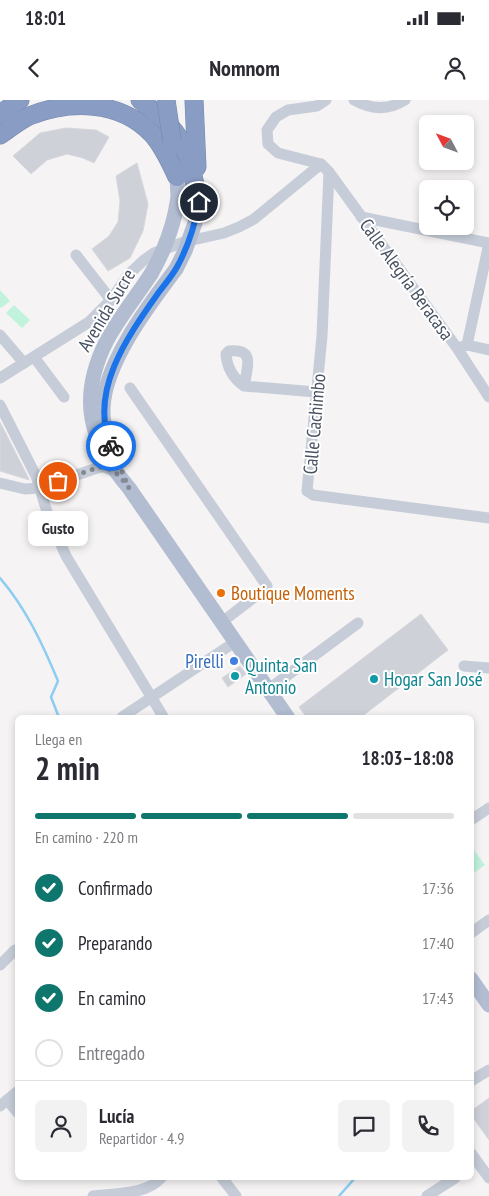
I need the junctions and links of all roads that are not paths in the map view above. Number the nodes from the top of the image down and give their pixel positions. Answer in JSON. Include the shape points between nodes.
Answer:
{"nodes":[{"id":1,"x":20,"y":100,"type":"edge"},
{"id":2,"x":140,"y":100,"type":"edge"},
{"id":3,"x":166,"y":100,"type":"edge"},
{"id":4,"x":194,"y":100,"type":"edge"},
{"id":5,"x":326,"y":100,"type":"edge"},
{"id":6,"x":354,"y":100,"type":"edge"},
{"id":7,"x":405,"y":100,"type":"edge"},
{"id":8,"x":0,"y":114,"type":"edge"},
{"id":9,"x":0,"y":135,"type":"edge"},
{"id":10,"x":325,"y":168,"type":"junction"},
{"id":11,"x":177,"y":177,"type":"junction"},
{"id":12,"x":199,"y":202,"type":"junction"},
{"id":13,"x":361,"y":216,"type":"junction"},
{"id":14,"x":489,"y":243,"type":"edge"},
{"id":15,"x":76,"y":254,"type":"dead end"},
{"id":16,"x":111,"y":300,"type":"junction"},
{"id":17,"x":4,"y":339,"type":"edge"},
{"id":18,"x":462,"y":346,"type":"junction"},
{"id":19,"x":489,"y":350,"type":"edge"},
{"id":20,"x":0,"y":352,"type":"edge"},
{"id":21,"x":34,"y":357,"type":"junction"},
{"id":22,"x":24,"y":363,"type":"junction"},
{"id":23,"x":0,"y":378,"type":"edge"},
{"id":24,"x":244,"y":386,"type":"dead end"},
{"id":25,"x":130,"y":388,"type":"dead end"},
{"id":26,"x":316,"y":392,"type":"junction"},
{"id":27,"x":64,"y":397,"type":"dead end"},
{"id":28,"x":489,"y":397,"type":"edge"},
{"id":29,"x":0,"y":405,"type":"edge"},
{"id":30,"x":95,"y":434,"type":"junction"},
{"id":31,"x":115,"y":472,"type":"junction"},
{"id":32,"x":76,"y":475,"type":"junction"},
{"id":33,"x":0,"y":483,"type":"edge"},
{"id":34,"x":39,"y":488,"type":"junction"},
{"id":35,"x":129,"y":488,"type":"junction"},
{"id":36,"x":489,"y":518,"type":"edge"},
{"id":37,"x":222,"y":622,"type":"junction"},
{"id":38,"x":358,"y":623,"type":"dead end"},
{"id":39,"x":235,"y":642,"type":"junction"},
{"id":40,"x":464,"y":666,"type":"dead end"},
{"id":41,"x":489,"y":668,"type":"edge"},
{"id":42,"x":269,"y":689,"type":"junction"},
{"id":43,"x":151,"y":698,"type":"junction"},
{"id":44,"x":125,"y":715,"type":"edge"},
{"id":45,"x":162,"y":715,"type":"edge"},
{"id":46,"x":286,"y":715,"type":"edge"},
{"id":47,"x":489,"y":808,"type":"edge"},
{"id":48,"x":474,"y":816,"type":"edge"},
{"id":49,"x":489,"y":920,"type":"edge"},
{"id":50,"x":474,"y":931,"type":"edge"},
{"id":51,"x":15,"y":950,"type":"dead end"},
{"id":52,"x":0,"y":965,"type":"edge"},
{"id":53,"x":474,"y":983,"type":"edge"},
{"id":54,"x":489,"y":1005,"type":"edge"},
{"id":55,"x":489,"y":1070,"type":"edge"},
{"id":56,"x":474,"y":1079,"type":"edge"},
{"id":57,"x":15,"y":1094,"type":"edge"},
{"id":58,"x":4,"y":1103,"type":"edge"},
{"id":59,"x":15,"y":1111,"type":"edge"},
{"id":60,"x":474,"y":1162,"type":"edge"},
{"id":61,"x":489,"y":1178,"type":"edge"},
{"id":62,"x":159,"y":1180,"type":"edge"},
{"id":63,"x":224,"y":1180,"type":"edge"},
{"id":64,"x":452,"y":1180,"type":"edge"},
{"id":65,"x":93,"y":1196,"type":"edge"},
{"id":66,"x":236,"y":1196,"type":"edge"},
{"id":67,"x":427,"y":1196,"type":"edge"}],
"edges":[{"from":1,"to":8,"type":"highway"},
{"from":2,"to":12,"type":"highway","via":[[174,130],[190,164]]},
{"from":3,"to":11,"type":"highway","bridge":true},
{"from":4,"to":12,"type":"highway"},
{"from":5,"to":10,"type":"street","via":[[317,106],[288,110],[276,117],[267,130],[268,144],[278,153],[314,161]]},
{"from":6,"to":7,"type":"street","via":[[364,106],[379,108]]},
{"from":9,"to":11,"type":"highway","via":[[28,116],[70,102],[93,102],[114,107],[152,134]]},
{"from":10,"to":13,"type":"street","name":"Calle Alegría Beracasa"},
{"from":10,"to":16,"type":"street","via":[[239,228],[184,242],[149,257],[128,275]]},
{"from":10,"to":26,"type":"street","name":"Calle Cachimbo","via":[[322,336]]},
{"from":11,"to":30,"type":"main road","name":"Avenida Sucre","bridge":true,"via":[[176,214],[159,261],[111,334],[93,373],[91,410]]},
{"from":12,"to":35,"type":"main road","name":"Avenida Sucre","bridge":true,"via":[[185,251],[127,340],[106,388],[103,408],[106,435]]},
{"from":13,"to":14,"type":"street"},
{"from":13,"to":18,"type":"street","name":"Calle Alegría Beracasa"},
{"from":14,"to":18,"type":"street"},
{"from":15,"to":16,"type":"street"},
{"from":16,"to":21,"type":"street","via":[[89,322]]},
{"from":17,"to":20,"type":"street"},
{"from":17,"to":22,"type":"street"},
{"from":18,"to":19,"type":"street"},
{"from":18,"to":28,"type":"street","name":"Calle Alegría Beracasa"},
{"from":21,"to":22,"type":"street"},
{"from":21,"to":27,"type":"street"},
{"from":22,"to":23,"type":"street"},
{"from":24,"to":26,"type":"street"},
{"from":25,"to":37,"type":"street","via":[[267,586]]},
{"from":26,"to":36,"type":"street","name":"Calle Cachimbo","via":[[310,494]]},
{"from":29,"to":34,"type":"street"},
{"from":30,"to":31,"type":"main road","name":"Avenida Sucre"},
{"from":30,"to":32,"type":"street","via":[[98,458]]},
{"from":31,"to":32,"type":"street","via":[[100,467]]},
{"from":31,"to":35,"type":"main road","name":"Avenida Sucre"},
{"from":32,"to":34,"type":"street"},
{"from":33,"to":34,"type":"street","via":[[25,489]]},
{"from":34,"to":43,"type":"street","via":[[66,556]]},
{"from":35,"to":37,"type":"main road","name":"Avenida Sucre"},
{"from":37,"to":39,"type":"main road","name":"Avenida Sucre"},
{"from":38,"to":42,"type":"street"},
{"from":39,"to":42,"type":"main road","name":"Avenida Sucre"},
{"from":39,"to":43,"type":"street"},
{"from":40,"to":41,"type":"street"},
{"from":42,"to":46,"type":"main road","name":"Avenida Sucre"},
{"from":43,"to":44,"type":"street"},
{"from":43,"to":45,"type":"street"},
{"from":47,"to":48,"type":"street"},
{"from":49,"to":50,"type":"street"},
{"from":51,"to":52,"type":"street"},
{"from":53,"to":54,"type":"main road"},
{"from":55,"to":56,"type":"street"},
{"from":57,"to":58,"type":"street"},
{"from":58,"to":59,"type":"street"},
{"from":60,"to":61,"type":"street"},
{"from":62,"to":65,"type":"street","via":[[138,1190]]},
{"from":63,"to":66,"type":"street"},
{"from":64,"to":67,"type":"street"}]}
